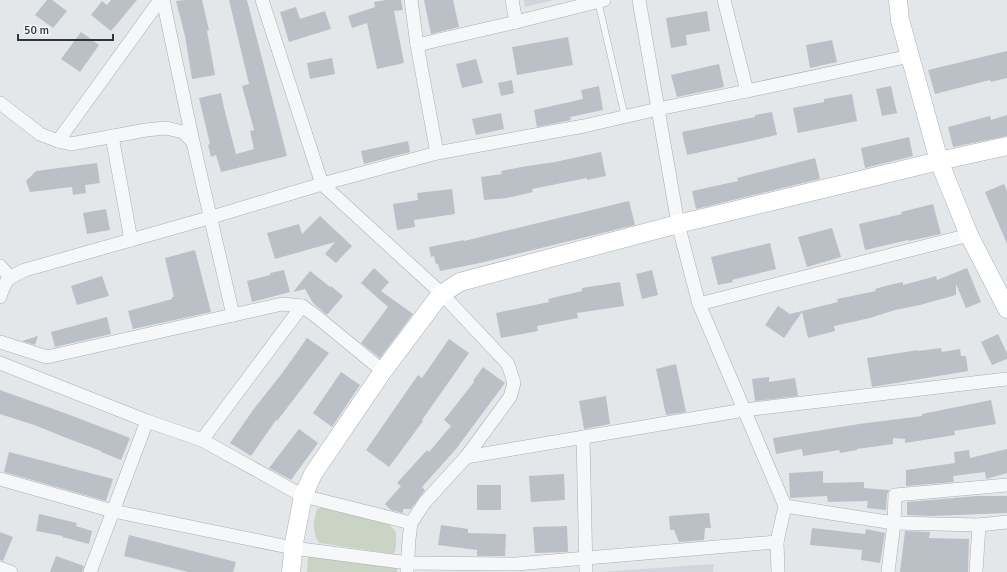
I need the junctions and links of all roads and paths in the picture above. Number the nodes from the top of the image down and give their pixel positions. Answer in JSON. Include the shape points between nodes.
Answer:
{"nodes":[{"id":1,"x":162,"y":0,"type":"edge"},
{"id":2,"x":262,"y":0,"type":"edge"},
{"id":3,"x":412,"y":0,"type":"edge"},
{"id":4,"x":512,"y":0,"type":"edge"},
{"id":5,"x":639,"y":0,"type":"edge"},
{"id":6,"x":724,"y":0,"type":"edge"},
{"id":7,"x":898,"y":0,"type":"edge"},
{"id":8,"x":601,"y":1,"type":"edge"},
{"id":9,"x":516,"y":22,"type":"junction"},
{"id":10,"x":417,"y":45,"type":"junction"},
{"id":11,"x":910,"y":56,"type":"junction"},
{"id":12,"x":747,"y":91,"type":"junction"},
{"id":13,"x":0,"y":103,"type":"edge"},
{"id":14,"x":658,"y":109,"type":"junction"},
{"id":15,"x":625,"y":118,"type":"junction"},
{"id":16,"x":112,"y":136,"type":"junction"},
{"id":17,"x":58,"y":141,"type":"junction"},
{"id":18,"x":193,"y":142,"type":"junction"},
{"id":19,"x":1007,"y":146,"type":"edge"},
{"id":20,"x":437,"y":153,"type":"junction"},
{"id":21,"x":939,"y":161,"type":"junction"},
{"id":22,"x":322,"y":184,"type":"junction"},
{"id":23,"x":212,"y":217,"type":"junction"},
{"id":24,"x":678,"y":224,"type":"junction"},
{"id":25,"x":969,"y":235,"type":"junction"},
{"id":26,"x":131,"y":240,"type":"junction"},
{"id":27,"x":0,"y":266,"type":"edge"},
{"id":28,"x":10,"y":277,"type":"junction"},
{"id":29,"x":442,"y":294,"type":"junction"},
{"id":30,"x":0,"y":297,"type":"edge"},
{"id":31,"x":699,"y":304,"type":"junction"},
{"id":32,"x":302,"y":306,"type":"junction"},
{"id":33,"x":1007,"y":309,"type":"edge"},
{"id":34,"x":233,"y":316,"type":"junction"},
{"id":35,"x":0,"y":342,"type":"edge"},
{"id":36,"x":0,"y":363,"type":"edge"},
{"id":37,"x":382,"y":371,"type":"junction"},
{"id":38,"x":1007,"y":378,"type":"edge"},
{"id":39,"x":744,"y":410,"type":"junction"},
{"id":40,"x":147,"y":421,"type":"junction"},
{"id":41,"x":583,"y":438,"type":"junction"},
{"id":42,"x":202,"y":440,"type":"junction"},
{"id":43,"x":466,"y":457,"type":"junction"},
{"id":44,"x":0,"y":479,"type":"edge"},
{"id":45,"x":1007,"y":485,"type":"edge"},
{"id":46,"x":303,"y":496,"type":"junction"},
{"id":47,"x":785,"y":506,"type":"junction"},
{"id":48,"x":113,"y":511,"type":"junction"},
{"id":49,"x":1007,"y":522,"type":"edge"},
{"id":50,"x":411,"y":523,"type":"junction"},
{"id":51,"x":894,"y":523,"type":"junction"},
{"id":52,"x":979,"y":526,"type":"junction"},
{"id":53,"x":777,"y":542,"type":"junction"},
{"id":54,"x":293,"y":548,"type":"junction"},
{"id":55,"x":586,"y":558,"type":"junction"},
{"id":56,"x":0,"y":568,"type":"edge"},
{"id":57,"x":408,"y":568,"type":"edge"},
{"id":58,"x":516,"y":568,"type":"edge"},
{"id":59,"x":11,"y":572,"type":"edge"},
{"id":60,"x":90,"y":572,"type":"edge"},
{"id":61,"x":291,"y":572,"type":"edge"},
{"id":62,"x":586,"y":572,"type":"edge"},
{"id":63,"x":778,"y":572,"type":"edge"},
{"id":64,"x":888,"y":572,"type":"edge"},
{"id":65,"x":976,"y":572,"type":"edge"}],
"edges":[{"from":1,"to":17,"type":"street"},
{"from":1,"to":18,"type":"street"},
{"from":2,"to":22,"type":"street"},
{"from":3,"to":10,"type":"street"},
{"from":4,"to":9,"type":"street"},
{"from":5,"to":14,"type":"street"},
{"from":6,"to":12,"type":"street"},
{"from":7,"to":11,"type":"street","via":[[900,20]]},
{"from":8,"to":9,"type":"street"},
{"from":8,"to":15,"type":"lane"},
{"from":9,"to":10,"type":"street"},
{"from":10,"to":20,"type":"street"},
{"from":11,"to":12,"type":"street"},
{"from":11,"to":21,"type":"street"},
{"from":12,"to":14,"type":"street"},
{"from":13,"to":17,"type":"street","via":[[40,134]]},
{"from":14,"to":15,"type":"street"},
{"from":14,"to":24,"type":"street"},
{"from":15,"to":20,"type":"street"},
{"from":16,"to":17,"type":"street","via":[[71,144]]},
{"from":16,"to":18,"type":"street","via":[[166,128],[183,132]]},
{"from":16,"to":26,"type":"street"},
{"from":18,"to":23,"type":"street"},
{"from":19,"to":21,"type":"street"},
{"from":20,"to":22,"type":"street"},
{"from":21,"to":24,"type":"street"},
{"from":21,"to":25,"type":"street"},
{"from":22,"to":23,"type":"street"},
{"from":22,"to":29,"type":"street"},
{"from":23,"to":26,"type":"street"},
{"from":23,"to":34,"type":"street"},
{"from":24,"to":29,"type":"street","via":[[460,282]]},
{"from":24,"to":31,"type":"street"},
{"from":25,"to":31,"type":"street"},
{"from":25,"to":33,"type":"street"},
{"from":26,"to":28,"type":"street","via":[[25,270]]},
{"from":27,"to":28,"type":"street"},
{"from":28,"to":30,"type":"street"},
{"from":29,"to":37,"type":"street"},
{"from":29,"to":43,"type":"street","via":[[508,364],[514,383],[510,397]]},
{"from":31,"to":39,"type":"street"},
{"from":32,"to":34,"type":"street","via":[[282,304]]},
{"from":32,"to":37,"type":"street"},
{"from":32,"to":42,"type":"street"},
{"from":34,"to":35,"type":"street","via":[[47,357]]},
{"from":36,"to":40,"type":"street"},
{"from":37,"to":46,"type":"street","via":[[313,474]]},
{"from":38,"to":39,"type":"street"},
{"from":39,"to":41,"type":"street"},
{"from":39,"to":47,"type":"street"},
{"from":40,"to":42,"type":"street"},
{"from":40,"to":48,"type":"street"},
{"from":41,"to":43,"type":"street"},
{"from":41,"to":55,"type":"street"},
{"from":42,"to":46,"type":"street"},
{"from":43,"to":50,"type":"street","via":[[425,502]]},
{"from":44,"to":48,"type":"street"},
{"from":45,"to":51,"type":"street","via":[[895,495]]},
{"from":46,"to":50,"type":"street"},
{"from":46,"to":54,"type":"street"},
{"from":47,"to":51,"type":"street"},
{"from":47,"to":53,"type":"street"},
{"from":48,"to":54,"type":"street"},
{"from":48,"to":60,"type":"street"},
{"from":49,"to":52,"type":"street"},
{"from":50,"to":57,"type":"street"},
{"from":51,"to":52,"type":"street"},
{"from":51,"to":64,"type":"street"},
{"from":52,"to":65,"type":"street"},
{"from":53,"to":55,"type":"street"},
{"from":53,"to":63,"type":"street"},
{"from":54,"to":57,"type":"street"},
{"from":54,"to":61,"type":"street"},
{"from":55,"to":58,"type":"street"},
{"from":55,"to":62,"type":"street"},
{"from":56,"to":59,"type":"street"},
{"from":57,"to":58,"type":"street"}]}
